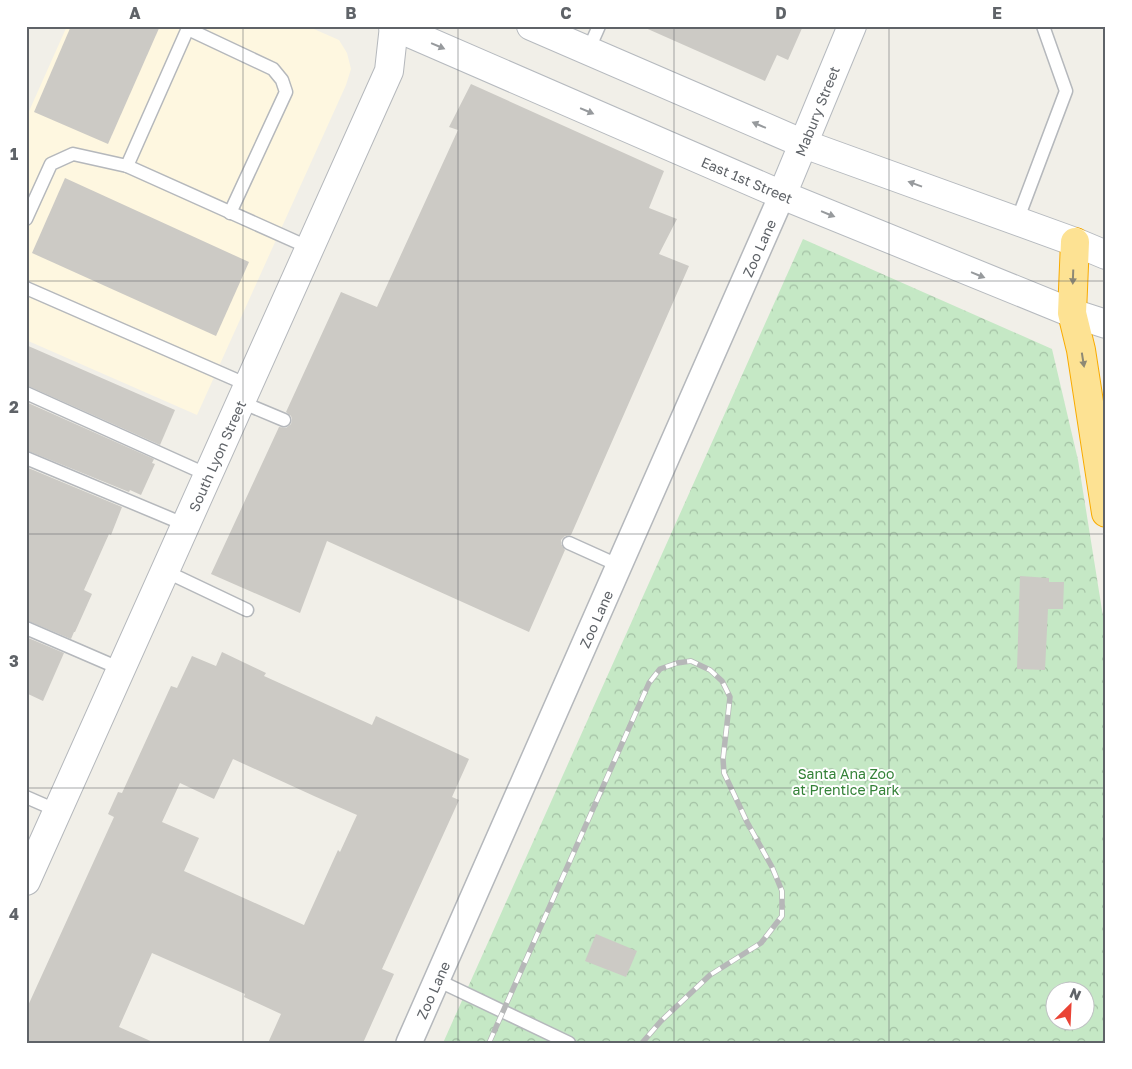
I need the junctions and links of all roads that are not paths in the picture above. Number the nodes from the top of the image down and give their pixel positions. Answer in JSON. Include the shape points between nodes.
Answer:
{"nodes":[{"id":1,"x":393,"y":26,"type":"edge"},
{"id":2,"x":599,"y":26,"type":"edge"},
{"id":3,"x":852,"y":26,"type":"edge"},
{"id":4,"x":1043,"y":26,"type":"edge"},
{"id":5,"x":189,"y":28,"type":"edge"},
{"id":6,"x":539,"y":28,"type":"edge"},
{"id":7,"x":588,"y":51,"type":"junction"},
{"id":8,"x":804,"y":144,"type":"junction"},
{"id":9,"x":127,"y":166,"type":"junction"},
{"id":10,"x":782,"y":195,"type":"junction"},
{"id":11,"x":230,"y":213,"type":"junction"},
{"id":12,"x":26,"y":220,"type":"edge"},
{"id":13,"x":1017,"y":221,"type":"junction"},
{"id":14,"x":1074,"y":242,"type":"junction"},
{"id":15,"x":310,"y":248,"type":"junction"},
{"id":16,"x":1106,"y":255,"type":"edge"},
{"id":17,"x":26,"y":288,"type":"edge"},
{"id":18,"x":1072,"y":313,"type":"junction"},
{"id":19,"x":1106,"y":324,"type":"edge"},
{"id":20,"x":26,"y":393,"type":"edge"},
{"id":21,"x":245,"y":394,"type":"junction"},
{"id":22,"x":284,"y":420,"type":"dead end"},
{"id":23,"x":26,"y":458,"type":"edge"},
{"id":24,"x":208,"y":475,"type":"junction"},
{"id":25,"x":1106,"y":513,"type":"edge"},
{"id":26,"x":186,"y":524,"type":"junction"},
{"id":27,"x":569,"y":543,"type":"dead end"},
{"id":28,"x":620,"y":566,"type":"junction"},
{"id":29,"x":165,"y":571,"type":"junction"},
{"id":30,"x":247,"y":610,"type":"dead end"},
{"id":31,"x":26,"y":628,"type":"edge"},
{"id":32,"x":121,"y":669,"type":"junction"},
{"id":33,"x":26,"y":797,"type":"edge"},
{"id":34,"x":58,"y":811,"type":"junction"},
{"id":35,"x":26,"y":881,"type":"edge"},
{"id":36,"x":437,"y":980,"type":"junction"},
{"id":37,"x":410,"y":1043,"type":"edge"},
{"id":38,"x":569,"y":1043,"type":"edge"}],
"edges":[{"from":1,"to":10,"type":"main road","name":"East 1st Street","one_way":true},
{"from":1,"to":15,"type":"main road","name":"South Lyon Street","via":[[389,71]]},
{"from":2,"to":7,"type":"lane"},
{"from":3,"to":8,"type":"main road","name":"Mabury Street"},
{"from":4,"to":13,"type":"lane","via":[[1066,91]]},
{"from":5,"to":9,"type":"lane"},
{"from":5,"to":11,"type":"lane","via":[[273,69],[286,92]]},
{"from":6,"to":7,"type":"main road"},
{"from":8,"to":7,"type":"main road","one_way":true},
{"from":8,"to":10,"type":"main road","name":"Mabury Street"},
{"from":13,"to":8,"type":"main road","one_way":true},
{"from":9,"to":11,"type":"lane"},
{"from":9,"to":12,"type":"lane","via":[[73,154],[50,164]]},
{"from":10,"to":18,"type":"main road","name":"East 1st Street","one_way":true},
{"from":10,"to":28,"type":"street","name":"Zoo Lane"},
{"from":11,"to":15,"type":"lane"},
{"from":13,"to":14,"type":"main road"},
{"from":14,"to":16,"type":"main road"},
{"from":14,"to":18,"type":"highway","one_way":true},
{"from":15,"to":21,"type":"main road","name":"South Lyon Street"},
{"from":17,"to":21,"type":"lane"},
{"from":18,"to":19,"type":"main road","name":"East 1st Street"},
{"from":18,"to":25,"type":"highway","one_way":true,"via":[[1081,350]]},
{"from":20,"to":24,"type":"lane"},
{"from":21,"to":22,"type":"lane"},
{"from":21,"to":24,"type":"main road","name":"South Lyon Street"},
{"from":23,"to":26,"type":"lane"},
{"from":24,"to":26,"type":"main road","name":"South Lyon Street"},
{"from":26,"to":29,"type":"main road","name":"South Lyon Street"},
{"from":27,"to":28,"type":"lane"},
{"from":28,"to":36,"type":"street","name":"Zoo Lane"},
{"from":29,"to":30,"type":"lane"},
{"from":29,"to":32,"type":"main road","name":"South Lyon Street"},
{"from":31,"to":32,"type":"lane"},
{"from":32,"to":34,"type":"main road","name":"South Lyon Street"},
{"from":33,"to":34,"type":"lane"},
{"from":34,"to":35,"type":"main road","name":"South Lyon Street"},
{"from":36,"to":37,"type":"street","name":"Zoo Lane"},
{"from":36,"to":38,"type":"lane"}]}
